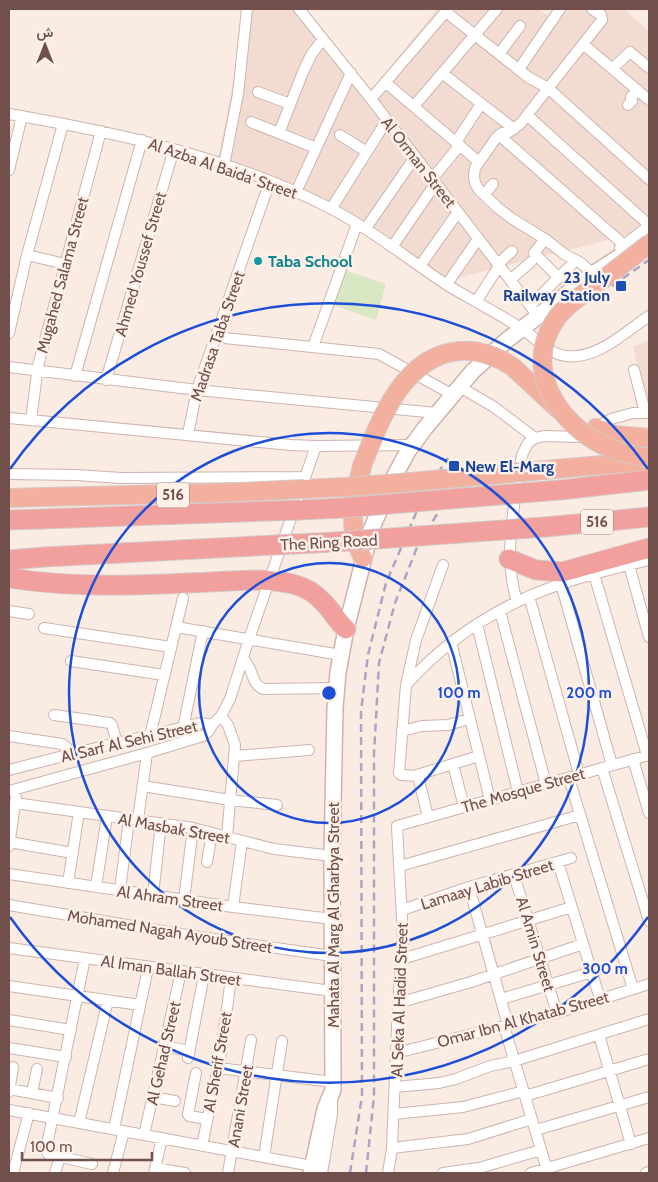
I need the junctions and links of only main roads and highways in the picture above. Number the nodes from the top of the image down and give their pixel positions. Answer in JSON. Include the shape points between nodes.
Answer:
{"nodes":[{"id":1,"x":649,"y":242,"type":"edge"},
{"id":2,"x":560,"y":411,"type":"junction"},
{"id":3,"x":596,"y":428,"type":"road end"},
{"id":4,"x":649,"y":438,"type":"edge"},
{"id":5,"x":649,"y":460,"type":"edge"},
{"id":6,"x":649,"y":480,"type":"edge"},
{"id":7,"x":9,"y":498,"type":"edge"},
{"id":8,"x":649,"y":517,"type":"edge"},
{"id":9,"x":9,"y":520,"type":"edge"},
{"id":10,"x":649,"y":548,"type":"edge"},
{"id":11,"x":363,"y":558,"type":"junction"},
{"id":12,"x":510,"y":559,"type":"road end"},
{"id":13,"x":9,"y":560,"type":"edge"},
{"id":14,"x":9,"y":578,"type":"edge"},
{"id":15,"x":346,"y":628,"type":"junction"},
{"id":16,"x":315,"y":1171,"type":"edge"}],
"edges":[{"from":1,"to":2,"type":"highway","bridge":true,"via":[[572,302],[550,329],[544,347],[544,376]]},
{"from":1,"to":11,"type":"main road","name":"Mahata Al Marg Al Gharbya Street","via":[[591,272],[534,311],[522,329],[473,371],[413,445],[394,477],[381,503]]},
{"from":2,"to":5,"type":"highway","bridge":true,"via":[[595,441]]},
{"from":2,"to":11,"type":"highway","bridge":true,"via":[[513,367],[498,358],[471,350],[442,354],[424,363],[403,384],[362,466],[352,521],[355,540]]},
{"from":3,"to":4,"type":"highway","via":[[616,435]]},
{"from":5,"to":7,"type":"highway","number":"516","bridge":true,"via":[[388,484],[205,494]]},
{"from":6,"to":9,"type":"highway","name":"The Ring Road","number":"516","bridge":true,"via":[[341,508]]},
{"from":8,"to":13,"type":"highway","name":"The Ring Road","number":"516","bridge":true,"via":[[399,538]]},
{"from":10,"to":12,"type":"highway","via":[[562,572],[536,570]]},
{"from":11,"to":15,"type":"main road","name":"Mahata Al Marg Al Gharbya Street"},
{"from":14,"to":15,"type":"highway","via":[[93,585],[270,581],[313,592]]},
{"from":15,"to":16,"type":"main road","name":"Mahata Al Marg Al Gharbya Street","via":[[336,688],[334,728],[333,1086],[325,1110]]}]}
